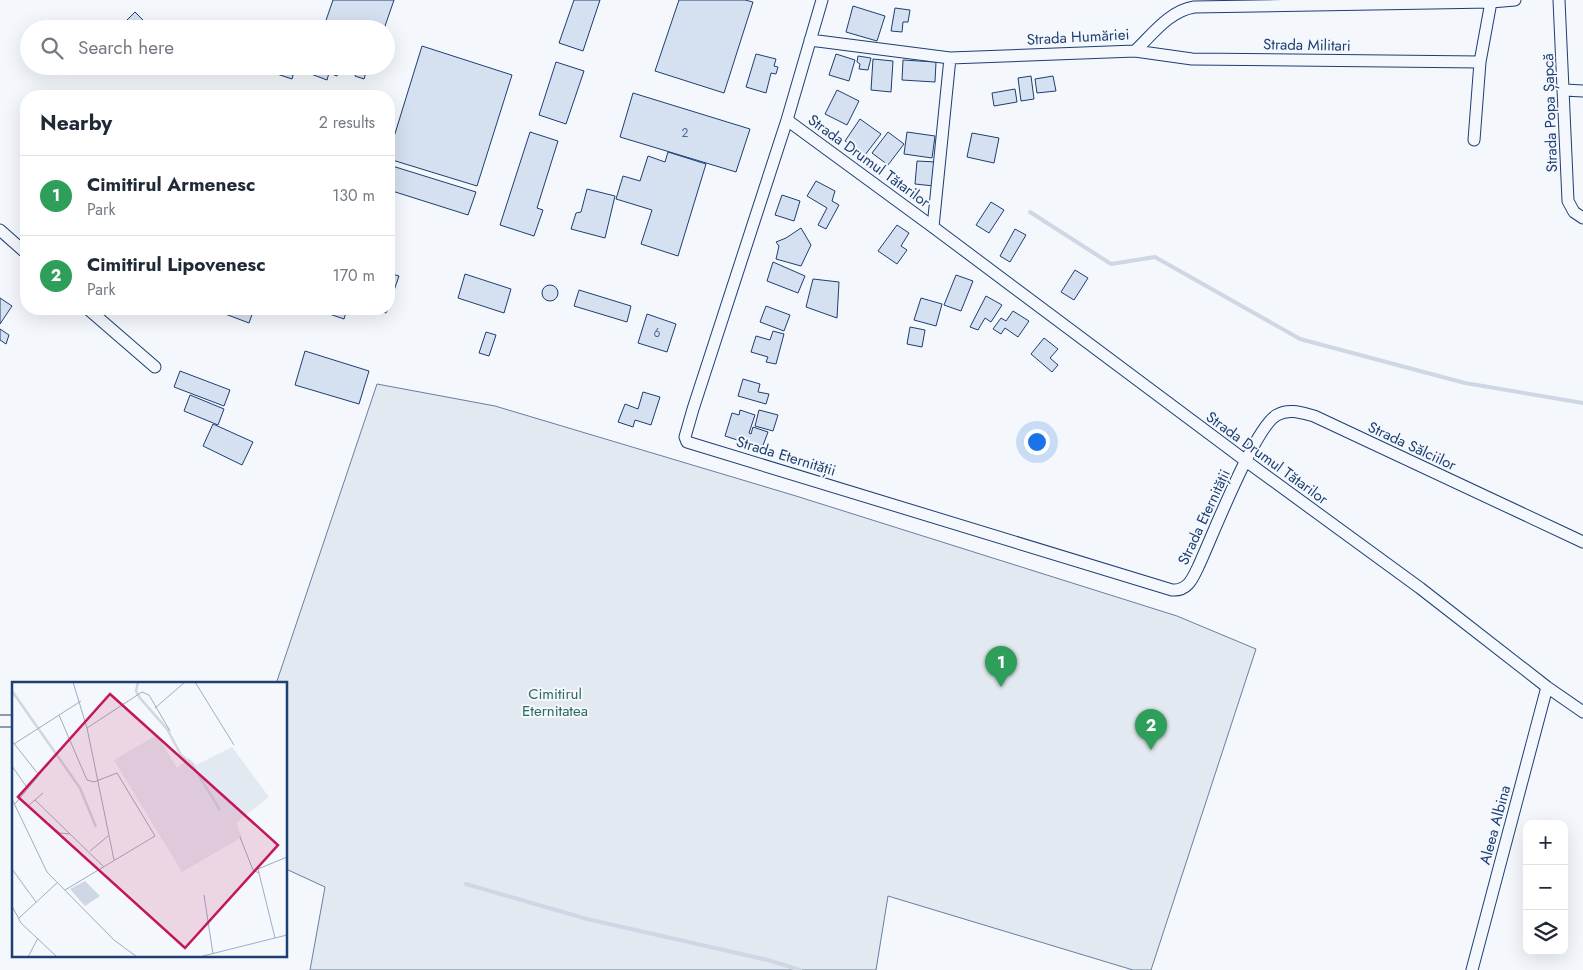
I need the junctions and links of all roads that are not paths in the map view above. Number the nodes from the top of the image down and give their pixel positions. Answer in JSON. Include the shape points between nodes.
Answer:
{"nodes":[{"id":1,"x":822,"y":0,"type":"edge"},
{"id":2,"x":1515,"y":0,"type":"edge"},
{"id":3,"x":1559,"y":0,"type":"edge"},
{"id":4,"x":1491,"y":2,"type":"junction"},
{"id":5,"x":810,"y":40,"type":"junction"},
{"id":6,"x":1135,"y":51,"type":"junction"},
{"id":7,"x":950,"y":58,"type":"junction"},
{"id":8,"x":1480,"y":62,"type":"junction"},
{"id":9,"x":1564,"y":90,"type":"junction"},
{"id":10,"x":1583,"y":91,"type":"edge"},
{"id":11,"x":787,"y":120,"type":"junction"},
{"id":12,"x":1474,"y":140,"type":"dead end"},
{"id":13,"x":1583,"y":218,"type":"edge"},
{"id":14,"x":933,"y":227,"type":"junction"},
{"id":15,"x":0,"y":230,"type":"edge"},
{"id":16,"x":20,"y":248,"type":"edge"},
{"id":17,"x":95,"y":315,"type":"edge"},
{"id":18,"x":155,"y":367,"type":"dead end"},
{"id":19,"x":1246,"y":461,"type":"junction"},
{"id":20,"x":1583,"y":542,"type":"edge"},
{"id":21,"x":1547,"y":687,"type":"junction"},
{"id":22,"x":1583,"y":712,"type":"edge"},
{"id":23,"x":1472,"y":970,"type":"edge"}],
"edges":[{"from":1,"to":5,"type":"street","name":"Strada Eternității"},
{"from":2,"to":4,"type":"street","name":"Strada Humăriei"},
{"from":3,"to":9,"type":"street","name":"Strada Popa Șapcă"},
{"from":4,"to":6,"type":"street","name":"Strada Humăriei","via":[[1182,9]]},
{"from":4,"to":8,"type":"street"},
{"from":5,"to":7,"type":"street","name":"Strada Humăriei"},
{"from":5,"to":11,"type":"street","name":"Strada Eternității"},
{"from":6,"to":7,"type":"street","name":"Strada Humăriei"},
{"from":6,"to":8,"type":"street","name":"Strada Militari","via":[[1192,59]]},
{"from":7,"to":14,"type":"street","name":"Strada Drumul Tătarilor"},
{"from":8,"to":12,"type":"street"},
{"from":9,"to":10,"type":"street"},
{"from":9,"to":13,"type":"street","name":"Strada Popa Șapcă","via":[[1568,201],[1574,212]]},
{"from":11,"to":14,"type":"street","name":"Strada Drumul Tătarilor"},
{"from":11,"to":19,"type":"street","name":"Strada Eternității","via":[[693,409],[685,437],[687,442],[1172,590],[1180,590],[1189,584]]},
{"from":14,"to":19,"type":"street","name":"Strada Drumul Tătarilor"},
{"from":15,"to":16,"type":"street"},
{"from":17,"to":18,"type":"street"},
{"from":19,"to":20,"type":"street","name":"Strada Sălciilor","via":[[1259,435],[1275,416],[1286,411],[1301,412]]},
{"from":19,"to":21,"type":"street","name":"Strada Drumul Tătarilor","via":[[1420,588]]},
{"from":21,"to":22,"type":"street","name":"Strada Drumul Tătarilor"},
{"from":21,"to":23,"type":"street","name":"Aleea Albina"}]}
